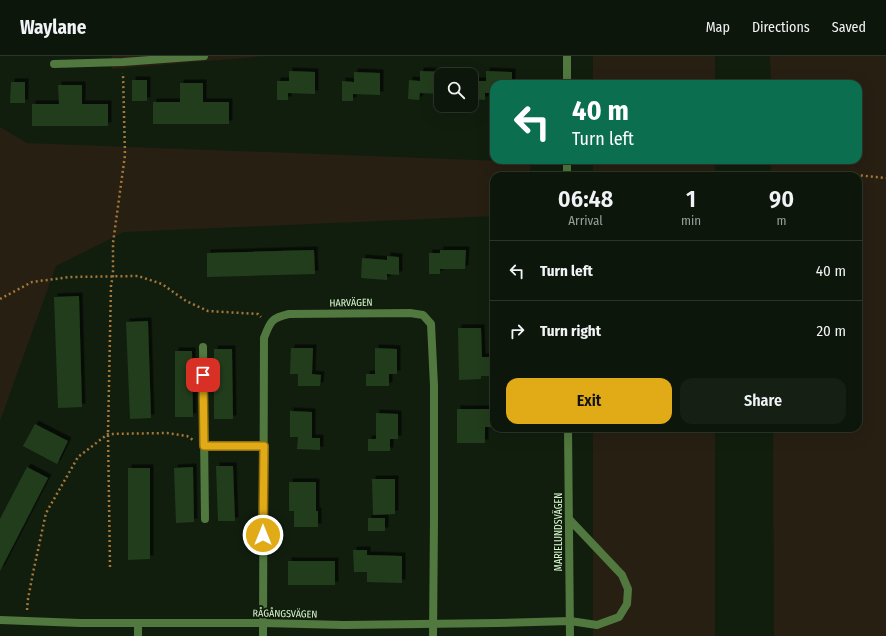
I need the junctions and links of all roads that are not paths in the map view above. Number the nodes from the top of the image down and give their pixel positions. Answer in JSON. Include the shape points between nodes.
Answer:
{"nodes":[{"id":1,"x":204,"y":56,"type":"edge"},
{"id":2,"x":567,"y":56,"type":"edge"},
{"id":3,"x":123,"y":59,"type":"edge"},
{"id":4,"x":54,"y":64,"type":"dead end"},
{"id":5,"x":567,"y":80,"type":"edge"},
{"id":6,"x":203,"y":346,"type":"dead end"},
{"id":7,"x":568,"y":432,"type":"edge"},
{"id":8,"x":204,"y":446,"type":"junction"},
{"id":9,"x":264,"y":446,"type":"junction"},
{"id":10,"x":205,"y":519,"type":"dead end"},
{"id":11,"x":569,"y":519,"type":"junction"},
{"id":12,"x":0,"y":620,"type":"edge"},
{"id":13,"x":570,"y":621,"type":"junction"},
{"id":14,"x":138,"y":623,"type":"junction"},
{"id":15,"x":262,"y":623,"type":"junction"},
{"id":16,"x":433,"y":624,"type":"junction"},
{"id":17,"x":138,"y":636,"type":"edge"},
{"id":18,"x":263,"y":636,"type":"edge"},
{"id":19,"x":433,"y":636,"type":"edge"},
{"id":20,"x":570,"y":636,"type":"edge"}],
"edges":[{"from":1,"to":3,"type":"street"},
{"from":2,"to":5,"type":"street"},
{"from":3,"to":4,"type":"street"},
{"from":6,"to":8,"type":"street"},
{"from":7,"to":11,"type":"street","name":"MARIELUNDSVÄGEN"},
{"from":8,"to":9,"type":"street"},
{"from":8,"to":10,"type":"street"},
{"from":9,"to":15,"type":"street"},
{"from":9,"to":16,"type":"street","name":"HARVÄGEN","via":[[264,338],[269,324],[278,317],[289,314],[410,312],[422,315],[431,324],[434,386]]},
{"from":11,"to":13,"type":"street","name":"MARIELUNDSVÄGEN"},
{"from":11,"to":13,"type":"street","name":"RÅGÅNGSVÄGEN","via":[[622,575],[628,589],[627,604],[619,617],[597,625]]},
{"from":12,"to":14,"type":"street","name":"RÅGÅNGSVÄGEN"},
{"from":13,"to":16,"type":"street","name":"RÅGÅNGSVÄGEN"},
{"from":13,"to":20,"type":"street","name":"MARIELUNDSVÄGEN"},
{"from":14,"to":15,"type":"street","name":"RÅGÅNGSVÄGEN"},
{"from":14,"to":17,"type":"street"},
{"from":15,"to":16,"type":"street","name":"RÅGÅNGSVÄGEN"},
{"from":15,"to":18,"type":"street"},
{"from":16,"to":19,"type":"street","name":"HARVÄGEN"}]}
